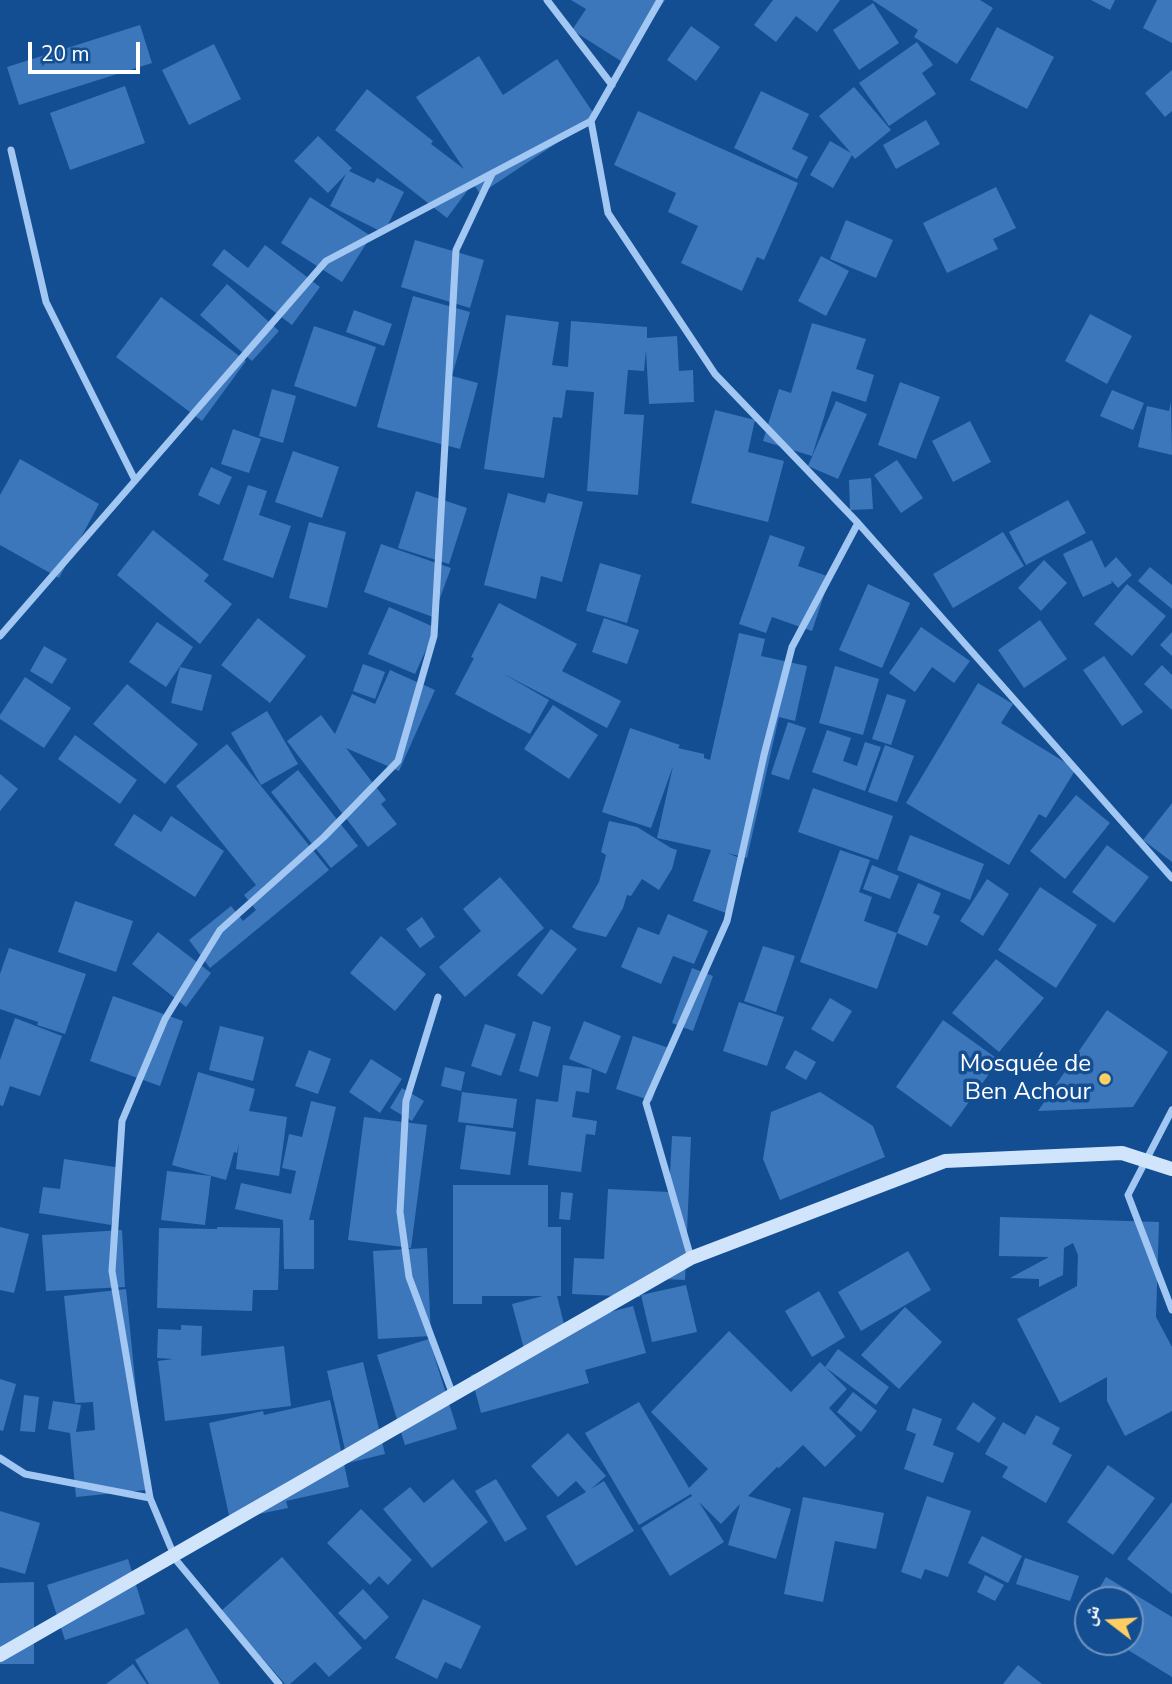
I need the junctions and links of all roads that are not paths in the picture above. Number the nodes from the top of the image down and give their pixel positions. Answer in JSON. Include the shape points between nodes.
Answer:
{"nodes":[{"id":1,"x":547,"y":0,"type":"edge"},
{"id":2,"x":660,"y":0,"type":"edge"},
{"id":3,"x":612,"y":85,"type":"junction"},
{"id":4,"x":591,"y":121,"type":"junction"},
{"id":5,"x":11,"y":150,"type":"dead end"},
{"id":6,"x":492,"y":174,"type":"junction"},
{"id":7,"x":135,"y":480,"type":"junction"},
{"id":8,"x":858,"y":523,"type":"junction"},
{"id":9,"x":0,"y":636,"type":"edge"},
{"id":10,"x":1172,"y":878,"type":"edge"},
{"id":11,"x":438,"y":998,"type":"dead end"},
{"id":12,"x":1172,"y":1110,"type":"edge"},
{"id":13,"x":1146,"y":1161,"type":"junction"},
{"id":14,"x":1172,"y":1169,"type":"edge"},
{"id":15,"x":691,"y":1258,"type":"junction"},
{"id":16,"x":1172,"y":1310,"type":"edge"},
{"id":17,"x":453,"y":1395,"type":"junction"},
{"id":18,"x":0,"y":1458,"type":"edge"},
{"id":19,"x":150,"y":1498,"type":"junction"},
{"id":20,"x":175,"y":1555,"type":"junction"},
{"id":21,"x":0,"y":1655,"type":"edge"},
{"id":22,"x":279,"y":1684,"type":"edge"}],
"edges":[{"from":1,"to":3,"type":"street"},
{"from":2,"to":3,"type":"street"},
{"from":3,"to":4,"type":"street"},
{"from":4,"to":6,"type":"street"},
{"from":4,"to":8,"type":"street","via":[[608,213],[715,374]]},
{"from":5,"to":7,"type":"street","via":[[46,302]]},
{"from":6,"to":7,"type":"street","via":[[326,261]]},
{"from":6,"to":19,"type":"street","via":[[456,250],[434,636],[398,761],[324,837],[220,930],[164,1019],[122,1121],[113,1271]]},
{"from":7,"to":9,"type":"street"},
{"from":8,"to":10,"type":"street"},
{"from":8,"to":15,"type":"street","via":[[792,647],[727,921],[646,1103]]},
{"from":11,"to":17,"type":"street","via":[[406,1101],[400,1212],[409,1277]]},
{"from":12,"to":13,"type":"street"},
{"from":13,"to":14,"type":"street"},
{"from":13,"to":15,"type":"street","via":[[1122,1153],[945,1161]]},
{"from":13,"to":16,"type":"street","via":[[1128,1195]]},
{"from":15,"to":17,"type":"street"},
{"from":17,"to":20,"type":"street"},
{"from":18,"to":19,"type":"street","via":[[25,1474]]},
{"from":19,"to":20,"type":"street"},
{"from":20,"to":21,"type":"street"},
{"from":20,"to":22,"type":"street"}]}
